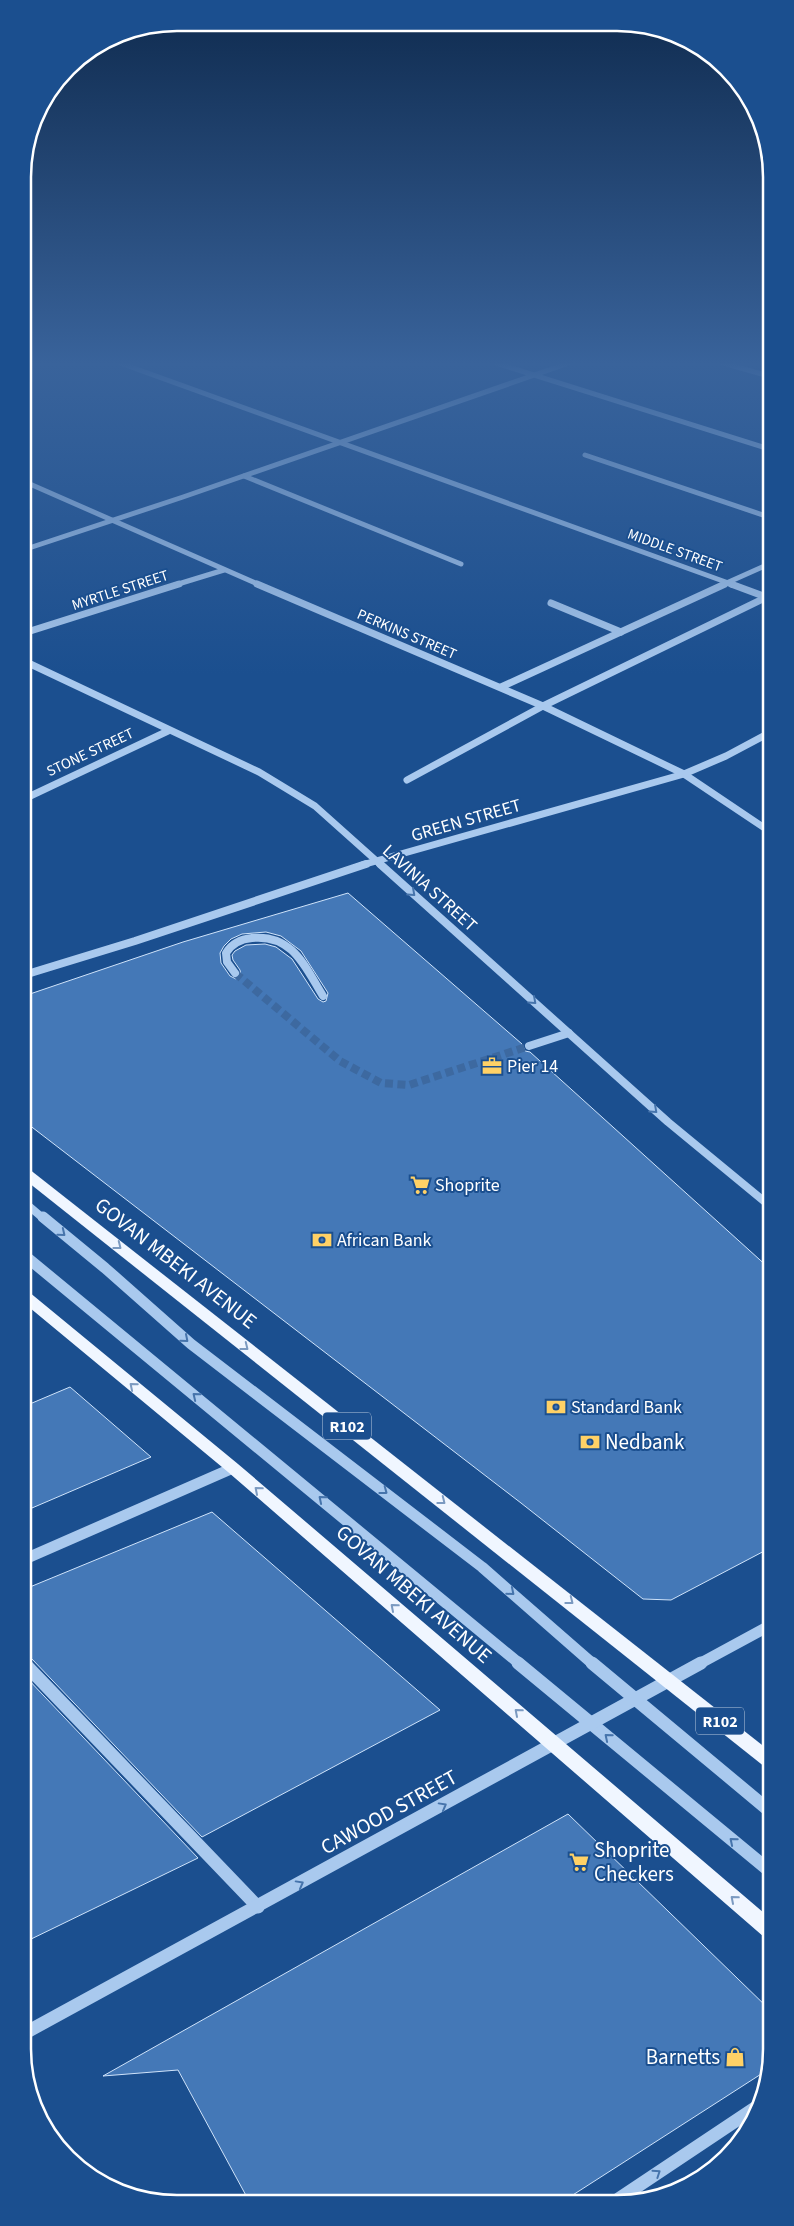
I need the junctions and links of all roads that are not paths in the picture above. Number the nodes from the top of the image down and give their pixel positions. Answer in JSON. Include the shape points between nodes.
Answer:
{"nodes":[{"id":1,"x":270,"y":467,"type":"edge"},
{"id":2,"x":411,"y":467,"type":"edge"},
{"id":3,"x":620,"y":467,"type":"edge"},
{"id":4,"x":244,"y":476,"type":"junction"},
{"id":5,"x":32,"y":485,"type":"edge"},
{"id":6,"x":763,"y":515,"type":"edge"},
{"id":7,"x":114,"y":520,"type":"junction"},
{"id":8,"x":32,"y":547,"type":"edge"},
{"id":9,"x":461,"y":564,"type":"dead end"},
{"id":10,"x":763,"y":567,"type":"edge"},
{"id":11,"x":224,"y":570,"type":"junction"},
{"id":12,"x":728,"y":582,"type":"junction"},
{"id":13,"x":763,"y":595,"type":"edge"},
{"id":14,"x":763,"y":600,"type":"edge"},
{"id":15,"x":551,"y":603,"type":"dead end"},
{"id":16,"x":32,"y":631,"type":"edge"},
{"id":17,"x":621,"y":632,"type":"junction"},
{"id":18,"x":32,"y":665,"type":"edge"},
{"id":19,"x":500,"y":687,"type":"junction"},
{"id":20,"x":543,"y":706,"type":"junction"},
{"id":21,"x":168,"y":731,"type":"junction"},
{"id":22,"x":763,"y":736,"type":"edge"},
{"id":23,"x":684,"y":774,"type":"junction"},
{"id":24,"x":407,"y":780,"type":"dead end"},
{"id":25,"x":32,"y":795,"type":"edge"},
{"id":26,"x":763,"y":828,"type":"edge"},
{"id":27,"x":375,"y":861,"type":"junction"},
{"id":28,"x":32,"y":973,"type":"edge"},
{"id":29,"x":235,"y":973,"type":"tunnel mouth"},
{"id":30,"x":323,"y":996,"type":"dead end"},
{"id":31,"x":568,"y":1033,"type":"junction"},
{"id":32,"x":528,"y":1046,"type":"tunnel mouth"},
{"id":33,"x":31,"y":1178,"type":"edge"},
{"id":34,"x":762,"y":1200,"type":"edge"},
{"id":35,"x":31,"y":1208,"type":"edge"},
{"id":36,"x":31,"y":1261,"type":"edge"},
{"id":37,"x":31,"y":1301,"type":"edge"},
{"id":38,"x":232,"y":1468,"type":"junction"},
{"id":39,"x":31,"y":1556,"type":"edge"},
{"id":40,"x":762,"y":1630,"type":"edge"},
{"id":41,"x":31,"y":1670,"type":"edge"},
{"id":42,"x":669,"y":1680,"type":"junction"},
{"id":43,"x":634,"y":1700,"type":"junction"},
{"id":44,"x":592,"y":1724,"type":"junction"},
{"id":45,"x":555,"y":1744,"type":"junction"},
{"id":46,"x":762,"y":1755,"type":"edge"},
{"id":47,"x":762,"y":1805,"type":"edge"},
{"id":48,"x":762,"y":1865,"type":"edge"},
{"id":49,"x":258,"y":1907,"type":"junction"},
{"id":50,"x":762,"y":1923,"type":"edge"},
{"id":51,"x":31,"y":2030,"type":"edge"},
{"id":52,"x":748,"y":2113,"type":"edge"},
{"id":53,"x":626,"y":2194,"type":"edge"}],
"edges":[{"from":1,"to":4,"type":"street"},
{"from":2,"to":12,"type":"street","name":"MIDDLE STREET"},
{"from":3,"to":6,"type":"street"},
{"from":4,"to":7,"type":"street"},
{"from":4,"to":9,"type":"street"},
{"from":5,"to":7,"type":"street","name":"PERKINS STREET"},
{"from":7,"to":8,"type":"street"},
{"from":7,"to":11,"type":"street","name":"PERKINS STREET"},
{"from":10,"to":12,"type":"street"},
{"from":11,"to":16,"type":"street","name":"MYRTLE STREET"},
{"from":11,"to":19,"type":"street","name":"PERKINS STREET"},
{"from":12,"to":13,"type":"street","name":"MIDDLE STREET"},
{"from":12,"to":17,"type":"street"},
{"from":14,"to":20,"type":"street"},
{"from":15,"to":17,"type":"street"},
{"from":17,"to":19,"type":"street"},
{"from":18,"to":21,"type":"street","name":"LAVINIA STREET"},
{"from":19,"to":20,"type":"street","name":"PERKINS STREET"},
{"from":20,"to":23,"type":"street","name":"PERKINS STREET"},
{"from":20,"to":24,"type":"street"},
{"from":21,"to":25,"type":"street","name":"STONE STREET"},
{"from":21,"to":27,"type":"street","name":"LAVINIA STREET","via":[[286,786],[315,806]]},
{"from":22,"to":23,"type":"street","name":"GREEN STREET"},
{"from":23,"to":26,"type":"street","name":"PERKINS STREET"},
{"from":23,"to":27,"type":"street","name":"GREEN STREET"},
{"from":27,"to":28,"type":"street","name":"GREEN STREET"},
{"from":27,"to":31,"type":"street","name":"LAVINIA STREET","one_way":true},
{"from":29,"to":30,"type":"street","via":[[225,961],[228,949],[253,937],[276,939],[293,952]]},
{"from":31,"to":32,"type":"street"},
{"from":31,"to":34,"type":"street","name":"LAVINIA STREET","one_way":true},
{"from":33,"to":42,"type":"main road","name":"GOVAN MBEKI AVENUE","number":"R102","one_way":true},
{"from":35,"to":43,"type":"street","one_way":true,"via":[[191,1344],[482,1567]]},
{"from":44,"to":36,"type":"street","one_way":true},
{"from":38,"to":37,"type":"main road","name":"GOVAN MBEKI AVENUE","one_way":true},
{"from":38,"to":39,"type":"street"},
{"from":45,"to":38,"type":"main road","name":"GOVAN MBEKI AVENUE","one_way":true},
{"from":40,"to":42,"type":"street","name":"CAWOOD STREET"},
{"from":41,"to":49,"type":"street"},
{"from":42,"to":43,"type":"street","name":"CAWOOD STREET"},
{"from":42,"to":46,"type":"main road","name":"GOVAN MBEKI AVENUE","number":"R102"},
{"from":43,"to":44,"type":"street","name":"CAWOOD STREET"},
{"from":43,"to":47,"type":"street"},
{"from":44,"to":45,"type":"street","name":"CAWOOD STREET"},
{"from":48,"to":44,"type":"street","one_way":true},
{"from":49,"to":45,"type":"street","name":"CAWOOD STREET","one_way":true},
{"from":50,"to":45,"type":"main road","name":"GOVAN MBEKI AVENUE","one_way":true},
{"from":49,"to":51,"type":"street","name":"CAWOOD STREET"},
{"from":53,"to":52,"type":"street","one_way":true}]}
